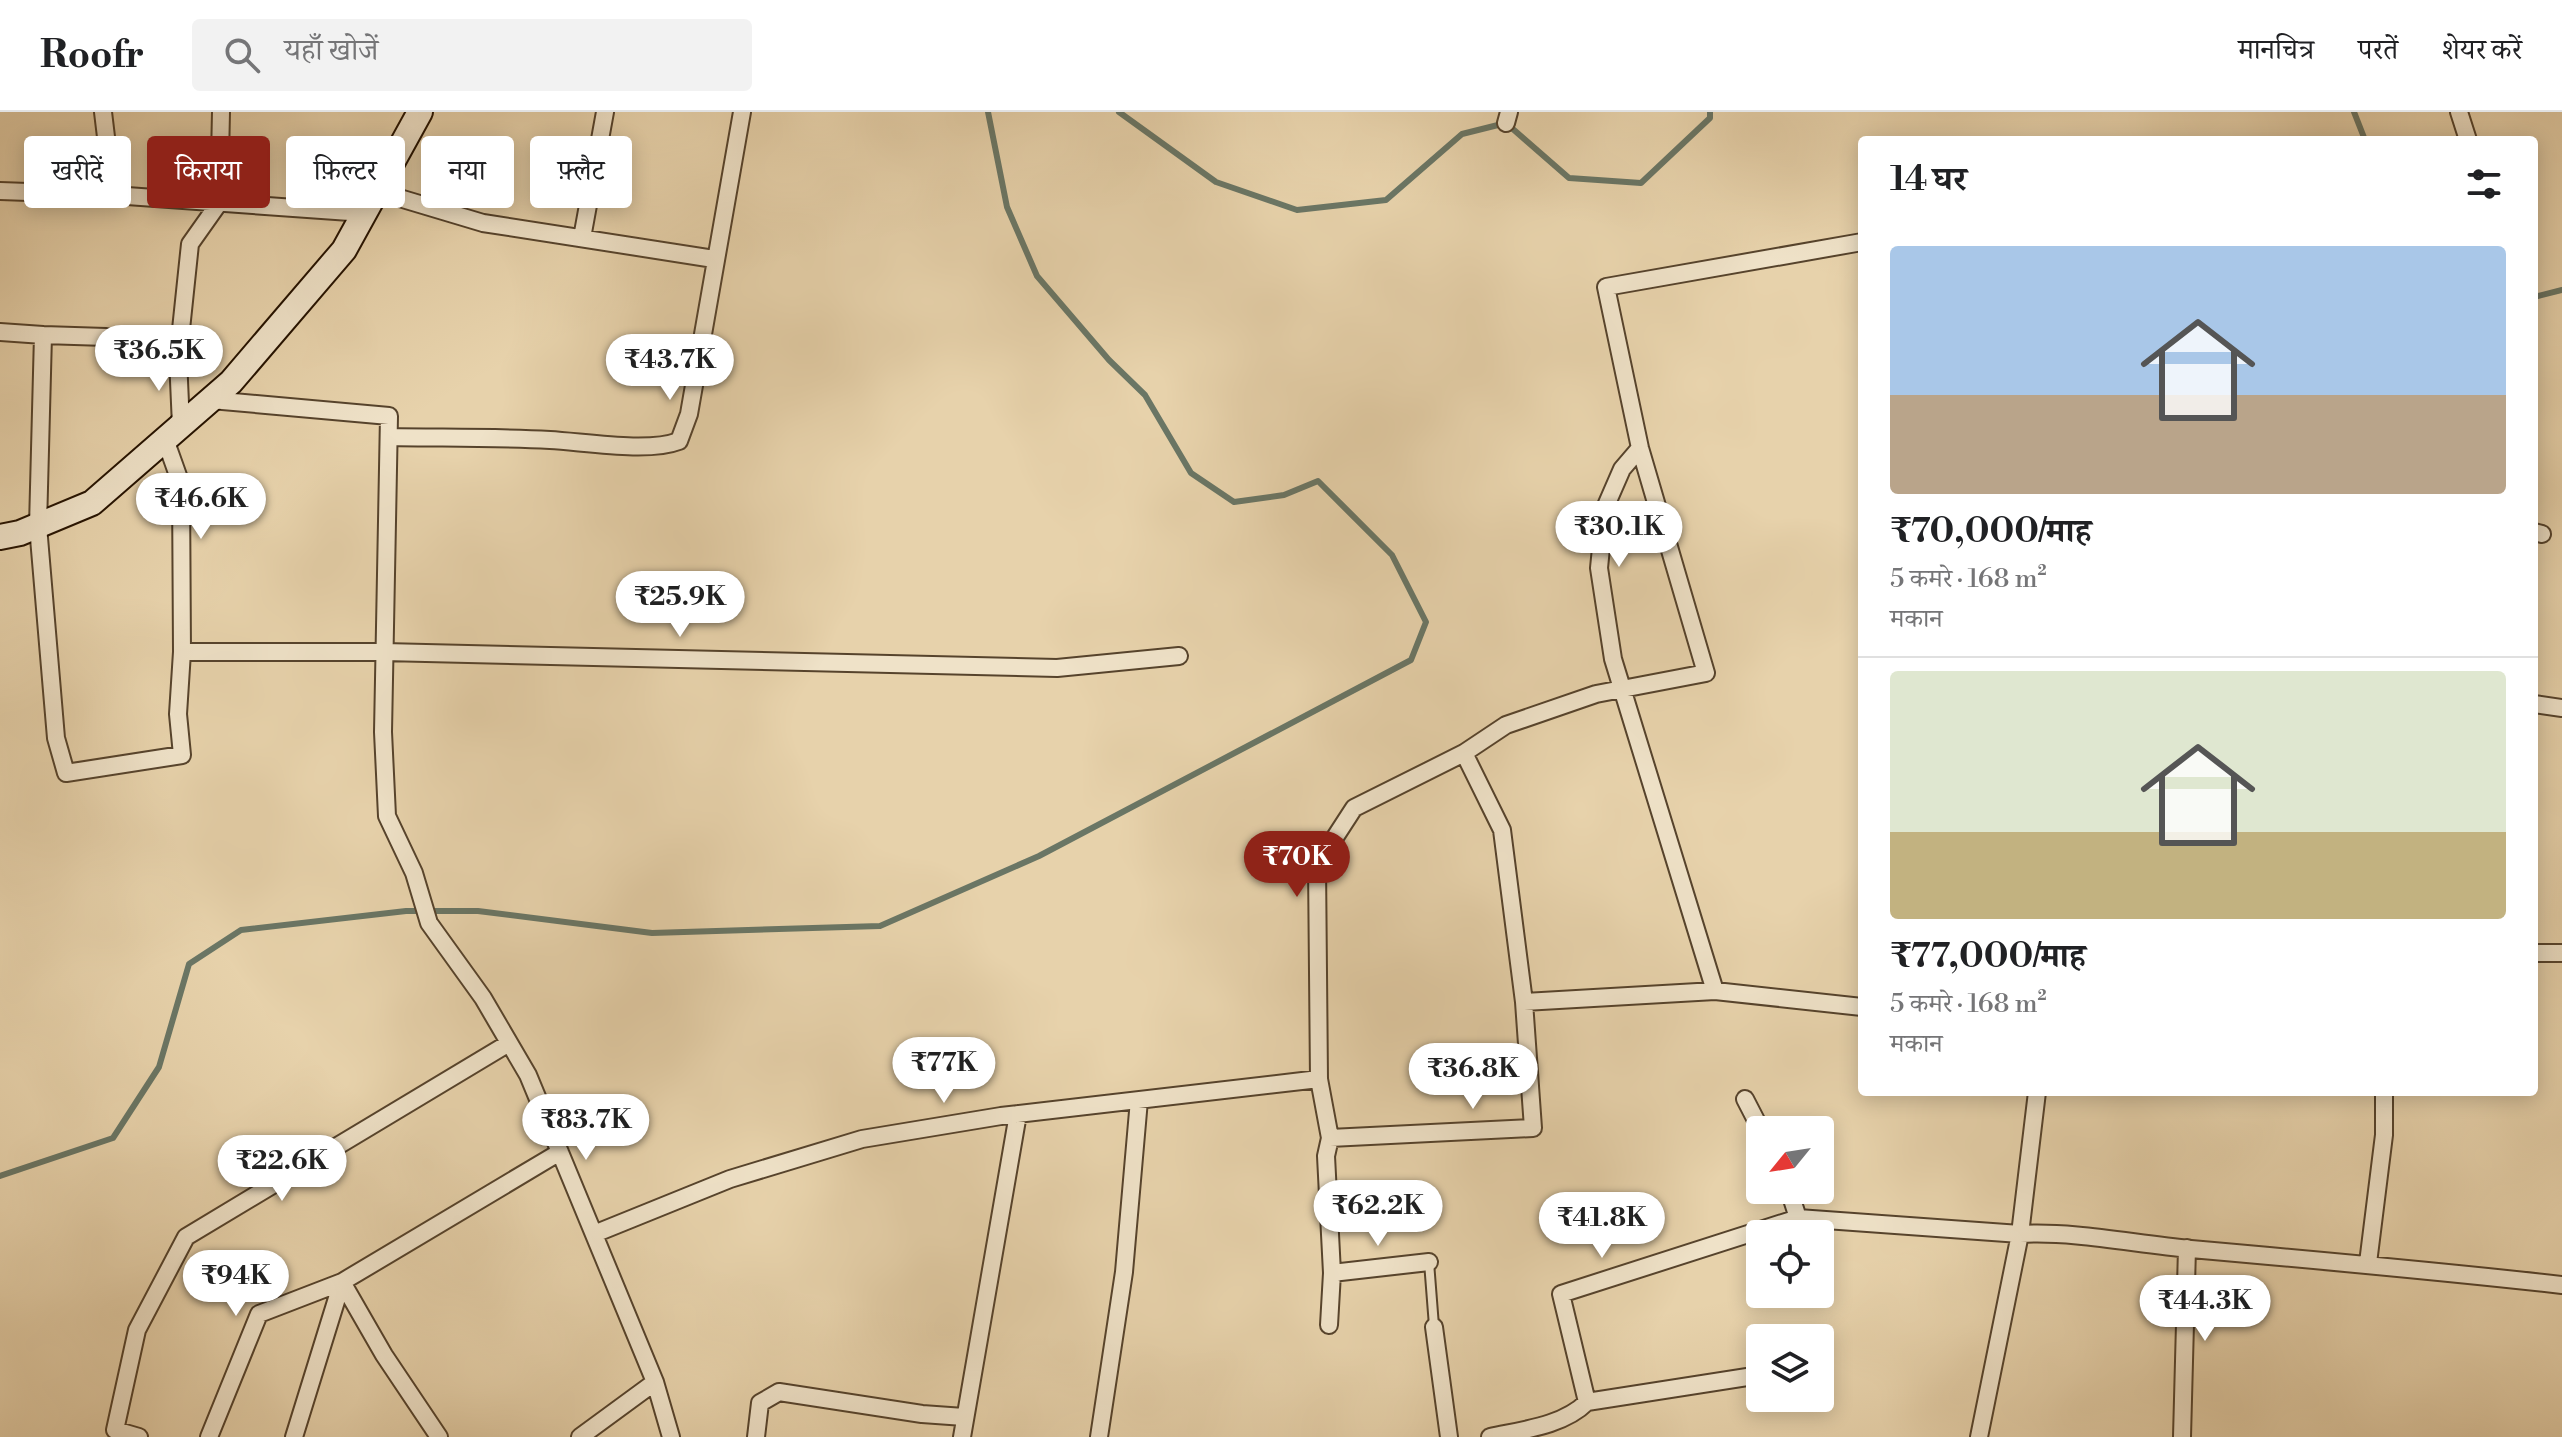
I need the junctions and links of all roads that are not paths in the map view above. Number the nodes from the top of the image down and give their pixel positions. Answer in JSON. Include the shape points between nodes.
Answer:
{"nodes":[{"id":1,"x":103,"y":112,"type":"edge"},
{"id":2,"x":221,"y":112,"type":"edge"},
{"id":3,"x":420,"y":112,"type":"edge"},
{"id":4,"x":605,"y":112,"type":"edge"},
{"id":5,"x":742,"y":112,"type":"edge"},
{"id":6,"x":2459,"y":112,"type":"edge"},
{"id":7,"x":106,"y":136,"type":"edge"},
{"id":8,"x":220,"y":136,"type":"edge"},
{"id":9,"x":2467,"y":136,"type":"edge"},
{"id":10,"x":405,"y":139,"type":"edge"},
{"id":11,"x":0,"y":191,"type":"edge"},
{"id":12,"x":24,"y":192,"type":"edge"},
{"id":13,"x":405,"y":200,"type":"edge"},
{"id":14,"x":270,"y":207,"type":"edge"},
{"id":15,"x":215,"y":208,"type":"edge"},
{"id":16,"x":367,"y":208,"type":"edge"},
{"id":17,"x":364,"y":213,"type":"junction"},
{"id":18,"x":582,"y":238,"type":"junction"},
{"id":19,"x":1858,"y":243,"type":"edge"},
{"id":20,"x":714,"y":259,"type":"junction"},
{"id":21,"x":0,"y":332,"type":"edge"},
{"id":22,"x":43,"y":335,"type":"junction"},
{"id":23,"x":178,"y":358,"type":"junction"},
{"id":24,"x":211,"y":400,"type":"junction"},
{"id":25,"x":173,"y":433,"type":"junction"},
{"id":26,"x":389,"y":437,"type":"junction"},
{"id":27,"x":1640,"y":448,"type":"junction"},
{"id":28,"x":38,"y":526,"type":"junction"},
{"id":29,"x":0,"y":537,"type":"edge"},
{"id":30,"x":182,"y":652,"type":"junction"},
{"id":31,"x":384,"y":652,"type":"junction"},
{"id":32,"x":1179,"y":656,"type":"dead end"},
{"id":33,"x":1623,"y":690,"type":"junction"},
{"id":34,"x":2538,"y":705,"type":"edge"},
{"id":35,"x":2562,"y":708,"type":"edge"},
{"id":36,"x":1464,"y":753,"type":"junction"},
{"id":37,"x":2538,"y":953,"type":"edge"},
{"id":38,"x":2562,"y":953,"type":"edge"},
{"id":39,"x":1715,"y":991,"type":"junction"},
{"id":40,"x":1524,"y":1002,"type":"junction"},
{"id":41,"x":1858,"y":1007,"type":"edge"},
{"id":42,"x":509,"y":1043,"type":"junction"},
{"id":43,"x":1319,"y":1079,"type":"junction"},
{"id":44,"x":2037,"y":1096,"type":"edge"},
{"id":45,"x":2384,"y":1096,"type":"edge"},
{"id":46,"x":1745,"y":1099,"type":"dead end"},
{"id":47,"x":1139,"y":1100,"type":"junction"},
{"id":48,"x":1018,"y":1114,"type":"junction"},
{"id":49,"x":1754,"y":1116,"type":"edge"},
{"id":50,"x":1330,"y":1138,"type":"junction"},
{"id":51,"x":560,"y":1152,"type":"junction"},
{"id":52,"x":1794,"y":1204,"type":"edge"},
{"id":53,"x":1798,"y":1218,"type":"junction"},
{"id":54,"x":594,"y":1234,"type":"junction"},
{"id":55,"x":2020,"y":1234,"type":"junction"},
{"id":56,"x":2187,"y":1248,"type":"junction"},
{"id":57,"x":1429,"y":1262,"type":"joint"},
{"id":58,"x":2368,"y":1263,"type":"junction"},
{"id":59,"x":1332,"y":1273,"type":"junction"},
{"id":60,"x":342,"y":1282,"type":"junction"},
{"id":61,"x":2562,"y":1285,"type":"edge"},
{"id":62,"x":1329,"y":1325,"type":"dead end"},
{"id":63,"x":1434,"y":1327,"type":"joint"},
{"id":64,"x":1746,"y":1377,"type":"edge"},
{"id":65,"x":655,"y":1382,"type":"junction"},
{"id":66,"x":1587,"y":1402,"type":"junction"},
{"id":67,"x":964,"y":1417,"type":"junction"},
{"id":68,"x":139,"y":1437,"type":"edge"},
{"id":69,"x":209,"y":1437,"type":"edge"},
{"id":70,"x":294,"y":1437,"type":"edge"},
{"id":71,"x":439,"y":1437,"type":"edge"},
{"id":72,"x":580,"y":1437,"type":"edge"},
{"id":73,"x":671,"y":1437,"type":"edge"},
{"id":74,"x":756,"y":1437,"type":"edge"},
{"id":75,"x":962,"y":1437,"type":"edge"},
{"id":76,"x":1099,"y":1437,"type":"edge"},
{"id":77,"x":1449,"y":1437,"type":"edge"},
{"id":78,"x":1490,"y":1437,"type":"edge"},
{"id":79,"x":1979,"y":1437,"type":"edge"},
{"id":80,"x":2182,"y":1437,"type":"edge"}],
"edges":[{"from":1,"to":7,"type":"street"},
{"from":2,"to":8,"type":"street"},
{"from":3,"to":10,"type":"street"},
{"from":4,"to":18,"type":"street"},
{"from":5,"to":20,"type":"street"},
{"from":6,"to":9,"type":"street"},
{"from":11,"to":12,"type":"street"},
{"from":13,"to":18,"type":"street","via":[[483,223]]},
{"from":14,"to":17,"type":"street"},
{"from":15,"to":23,"type":"street","via":[[190,244]]},
{"from":16,"to":17,"type":"street"},
{"from":17,"to":24,"type":"street","via":[[344,250]]},
{"from":18,"to":20,"type":"street"},
{"from":19,"to":27,"type":"street","via":[[1606,287]]},
{"from":20,"to":26,"type":"street","via":[[689,414],[679,441],[647,445]]},
{"from":21,"to":22,"type":"street"},
{"from":22,"to":23,"type":"street","via":[[106,337]]},
{"from":22,"to":28,"type":"street"},
{"from":23,"to":25,"type":"street"},
{"from":24,"to":25,"type":"street"},
{"from":24,"to":26,"type":"street","via":[[389,416]]},
{"from":25,"to":28,"type":"street","via":[[92,503]]},
{"from":25,"to":30,"type":"street","via":[[181,484]]},
{"from":26,"to":31,"type":"street"},
{"from":27,"to":33,"type":"street","via":[[1622,469],[1605,508],[1599,568]]},
{"from":27,"to":33,"type":"street","via":[[1706,673]]},
{"from":28,"to":29,"type":"street"},
{"from":28,"to":30,"type":"street","via":[[56,738],[66,773],[182,755]]},
{"from":30,"to":31,"type":"street"},
{"from":31,"to":32,"type":"street","via":[[1057,668]]},
{"from":31,"to":42,"type":"street","via":[[387,816],[414,873],[429,923]]},
{"from":33,"to":36,"type":"street","via":[[1506,725]]},
{"from":33,"to":39,"type":"street"},
{"from":34,"to":35,"type":"street"},
{"from":36,"to":40,"type":"street","via":[[1502,830]]},
{"from":36,"to":43,"type":"street","via":[[1354,808],[1317,865]]},
{"from":37,"to":38,"type":"street"},
{"from":39,"to":40,"type":"street"},
{"from":39,"to":41,"type":"street"},
{"from":40,"to":50,"type":"street","via":[[1533,1128]]},
{"from":42,"to":51,"type":"street"},
{"from":42,"to":68,"type":"street","via":[[186,1237],[137,1330],[115,1430]]},
{"from":43,"to":47,"type":"street"},
{"from":43,"to":50,"type":"street"},
{"from":44,"to":55,"type":"street"},
{"from":45,"to":58,"type":"street"},
{"from":46,"to":49,"type":"street"},
{"from":47,"to":48,"type":"street"},
{"from":47,"to":76,"type":"street","via":[[1124,1272]]},
{"from":48,"to":54,"type":"street","via":[[862,1139],[730,1179]]},
{"from":48,"to":67,"type":"street"},
{"from":50,"to":59,"type":"street","via":[[1326,1156]]},
{"from":51,"to":54,"type":"street"},
{"from":51,"to":60,"type":"street"},
{"from":52,"to":53,"type":"street"},
{"from":53,"to":55,"type":"street"},
{"from":53,"to":66,"type":"street","via":[[1561,1294]]},
{"from":54,"to":65,"type":"street"},
{"from":55,"to":56,"type":"street","via":[[2047,1232]]},
{"from":55,"to":79,"type":"street"},
{"from":56,"to":58,"type":"street"},
{"from":56,"to":80,"type":"street"},
{"from":57,"to":59,"type":"street"},
{"from":57,"to":63,"type":"lane"},
{"from":58,"to":61,"type":"street"},
{"from":59,"to":62,"type":"street"},
{"from":60,"to":69,"type":"street","via":[[259,1314]]},
{"from":60,"to":70,"type":"street"},
{"from":60,"to":71,"type":"street"},
{"from":63,"to":77,"type":"street"},
{"from":64,"to":66,"type":"street"},
{"from":65,"to":72,"type":"street"},
{"from":65,"to":73,"type":"street"},
{"from":66,"to":78,"type":"street","via":[[1577,1412]]},
{"from":67,"to":74,"type":"street","via":[[779,1392],[760,1403]]},
{"from":67,"to":75,"type":"street"}]}
